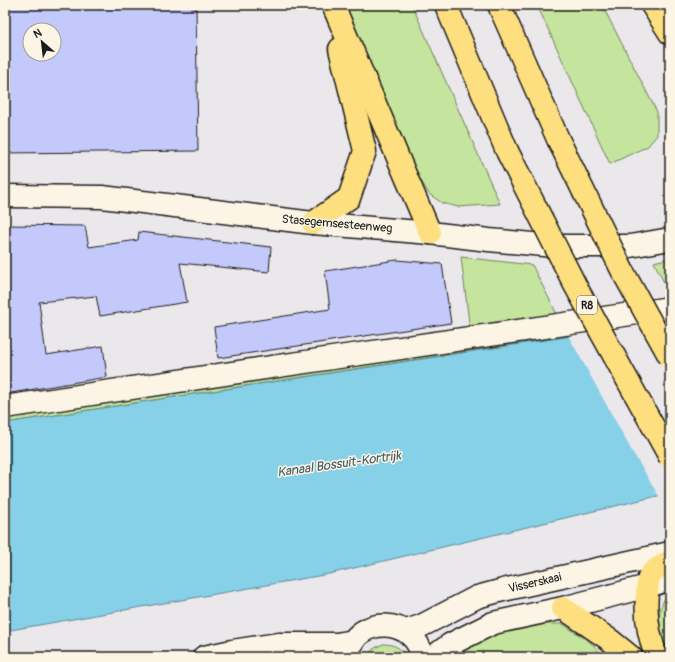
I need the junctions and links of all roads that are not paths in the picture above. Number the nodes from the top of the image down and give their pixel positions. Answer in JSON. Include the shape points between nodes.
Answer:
{"nodes":[{"id":1,"x":328,"y":5,"type":"edge"},
{"id":2,"x":333,"y":5,"type":"edge"},
{"id":3,"x":446,"y":5,"type":"edge"},
{"id":4,"x":499,"y":5,"type":"edge"},
{"id":5,"x":652,"y":5,"type":"edge"},
{"id":6,"x":670,"y":33,"type":"edge"},
{"id":7,"x":5,"y":196,"type":"edge"},
{"id":8,"x":313,"y":223,"type":"junction"},
{"id":9,"x":430,"y":233,"type":"junction"},
{"id":10,"x":670,"y":239,"type":"edge"},
{"id":11,"x":670,"y":308,"type":"edge"},
{"id":12,"x":670,"y":357,"type":"edge"},
{"id":13,"x":5,"y":407,"type":"edge"},
{"id":14,"x":670,"y":457,"type":"edge"},
{"id":15,"x":670,"y":553,"type":"edge"},
{"id":16,"x":670,"y":561,"type":"edge"},
{"id":17,"x":670,"y":579,"type":"edge"},
{"id":18,"x":648,"y":586,"type":"junction"},
{"id":19,"x":563,"y":608,"type":"junction"},
{"id":20,"x":406,"y":631,"type":"junction"},
{"id":21,"x":350,"y":649,"type":"edge"},
{"id":22,"x":204,"y":657,"type":"edge"},
{"id":23,"x":422,"y":657,"type":"edge"},
{"id":24,"x":433,"y":657,"type":"edge"},
{"id":25,"x":631,"y":657,"type":"edge"},
{"id":26,"x":657,"y":657,"type":"edge"}],
"edges":[{"from":1,"to":8,"type":"highway","via":[[366,151],[349,198]]},
{"from":2,"to":9,"type":"highway"},
{"from":3,"to":14,"type":"highway","number":"R8","bridge":true,"via":[[507,151],[575,284]]},
{"from":4,"to":12,"type":"highway","bridge":true,"via":[[558,139],[623,272]]},
{"from":5,"to":6,"type":"highway"},
{"from":7,"to":8,"type":"street","name":"Stasegemsesteenweg","via":[[102,197]]},
{"from":8,"to":9,"type":"street","name":"Stasegemsesteenweg"},
{"from":9,"to":10,"type":"street","name":"Stasegemsesteenweg","via":[[554,246],[630,246]]},
{"from":11,"to":13,"type":"street"},
{"from":15,"to":20,"type":"street","name":"Visserskaai","via":[[477,597]]},
{"from":16,"to":18,"type":"highway","via":[[651,574]]},
{"from":17,"to":18,"type":"street"},
{"from":18,"to":19,"type":"street"},
{"from":18,"to":26,"type":"highway","via":[[646,614],[650,638]]},
{"from":19,"to":24,"type":"street","via":[[493,623],[451,644]]},
{"from":19,"to":25,"type":"highway"},
{"from":20,"to":21,"type":"street","via":[[379,625],[361,633]]},
{"from":20,"to":23,"type":"street","via":[[418,645]]},
{"from":21,"to":22,"type":"street","via":[[336,644],[279,644]]}]}
